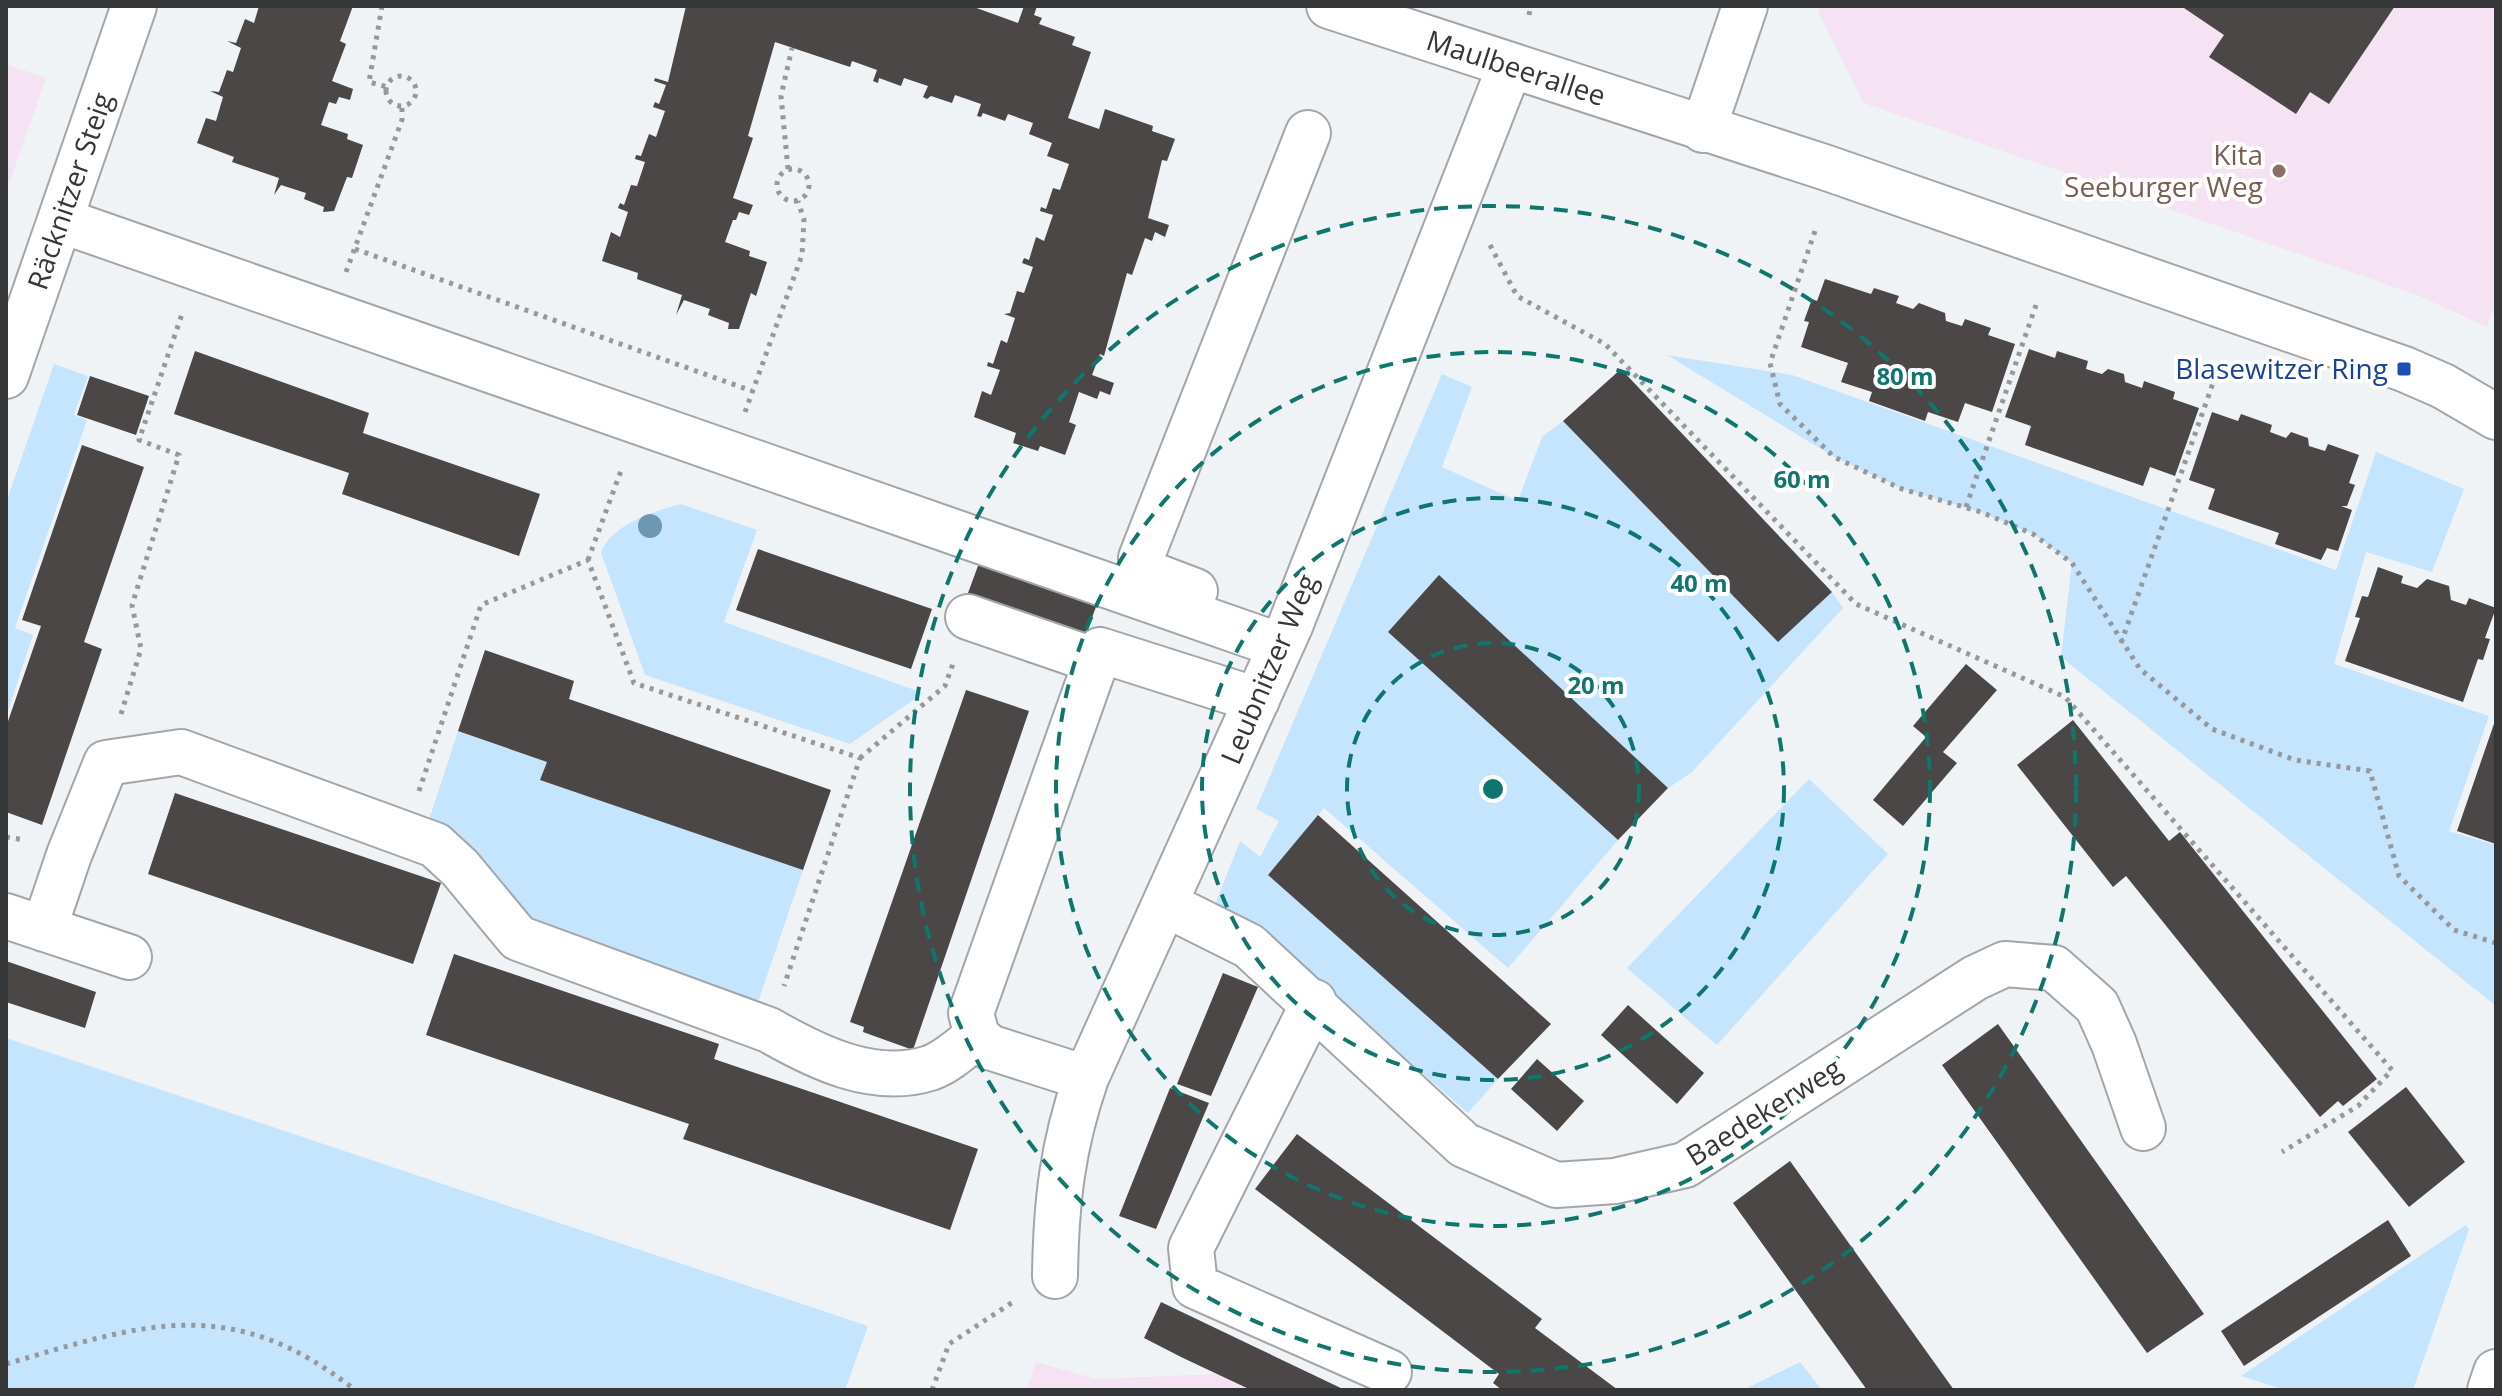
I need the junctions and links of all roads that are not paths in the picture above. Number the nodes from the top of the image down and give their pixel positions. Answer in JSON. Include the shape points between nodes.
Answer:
{"nodes":[{"id":1,"x":134,"y":6,"type":"edge"},
{"id":2,"x":1329,"y":6,"type":"edge"},
{"id":3,"x":1745,"y":6,"type":"edge"},
{"id":4,"x":1510,"y":66,"type":"junction"},
{"id":5,"x":1703,"y":130,"type":"junction"},
{"id":6,"x":1308,"y":133,"type":"dead end"},
{"id":7,"x":60,"y":220,"type":"junction"},
{"id":8,"x":6,"y":376,"type":"edge"},
{"id":9,"x":2496,"y":417,"type":"edge"},
{"id":10,"x":968,"y":617,"type":"road end"},
{"id":11,"x":1285,"y":636,"type":"junction"},
{"id":12,"x":1096,"y":661,"type":"junction"},
{"id":13,"x":1257,"y":700,"type":"junction"},
{"id":14,"x":1165,"y":904,"type":"junction"},
{"id":15,"x":25,"y":922,"type":"edge"},
{"id":16,"x":129,"y":957,"type":"dead end"},
{"id":17,"x":1314,"y":1002,"type":"junction"},
{"id":18,"x":977,"y":1036,"type":"junction"},
{"id":19,"x":1086,"y":1078,"type":"junction"},
{"id":20,"x":2143,"y":1128,"type":"dead end"},
{"id":21,"x":1055,"y":1276,"type":"road end"},
{"id":22,"x":1389,"y":1372,"type":"dead end"},
{"id":23,"x":2496,"y":1372,"type":"edge"},
{"id":24,"x":2490,"y":1390,"type":"edge"}],
"edges":[{"from":1,"to":7,"type":"street","name":"Räcknitzer Steig"},
{"from":2,"to":4,"type":"street","name":"Maulbeerallee"},
{"from":3,"to":5,"type":"street"},
{"from":4,"to":5,"type":"street","name":"Maulbeerallee"},
{"from":4,"to":11,"type":"street","name":"Leubnitzer Weg"},
{"from":5,"to":9,"type":"street","via":[[1827,168],[2404,369]]},
{"from":6,"to":11,"type":"street","via":[[1141,558],[1145,572]]},
{"from":7,"to":8,"type":"street","name":"Räcknitzer Steig"},
{"from":7,"to":11,"type":"street","via":[[729,454]]},
{"from":10,"to":12,"type":"street"},
{"from":11,"to":13,"type":"street","name":"Leubnitzer Weg"},
{"from":12,"to":13,"type":"street","via":[[1100,650]]},
{"from":12,"to":18,"type":"street","via":[[971,1013]]},
{"from":13,"to":14,"type":"street","name":"Leubnitzer Weg"},
{"from":14,"to":17,"type":"street","name":"Baedekerweg","via":[[1249,946]]},
{"from":14,"to":19,"type":"street","name":"Leubnitzer Weg"},
{"from":15,"to":16,"type":"street"},
{"from":15,"to":18,"type":"street","via":[[106,763],[181,752],[435,845],[518,938],[769,1030],[830,1061],[875,1072],[931,1067]]},
{"from":17,"to":20,"type":"street","name":"Baedekerweg","via":[[1464,1145],[1556,1185],[1615,1181],[1685,1165],[1975,978],[2005,964],[2054,968],[2097,1006]]},
{"from":17,"to":22,"type":"street","via":[[1191,1248],[1195,1286]]},
{"from":18,"to":19,"type":"street","via":[[989,1047]]},
{"from":19,"to":21,"type":"street","name":"Leubnitzer Weg","via":[[1068,1130],[1056,1197]]},
{"from":23,"to":24,"type":"street"}]}
